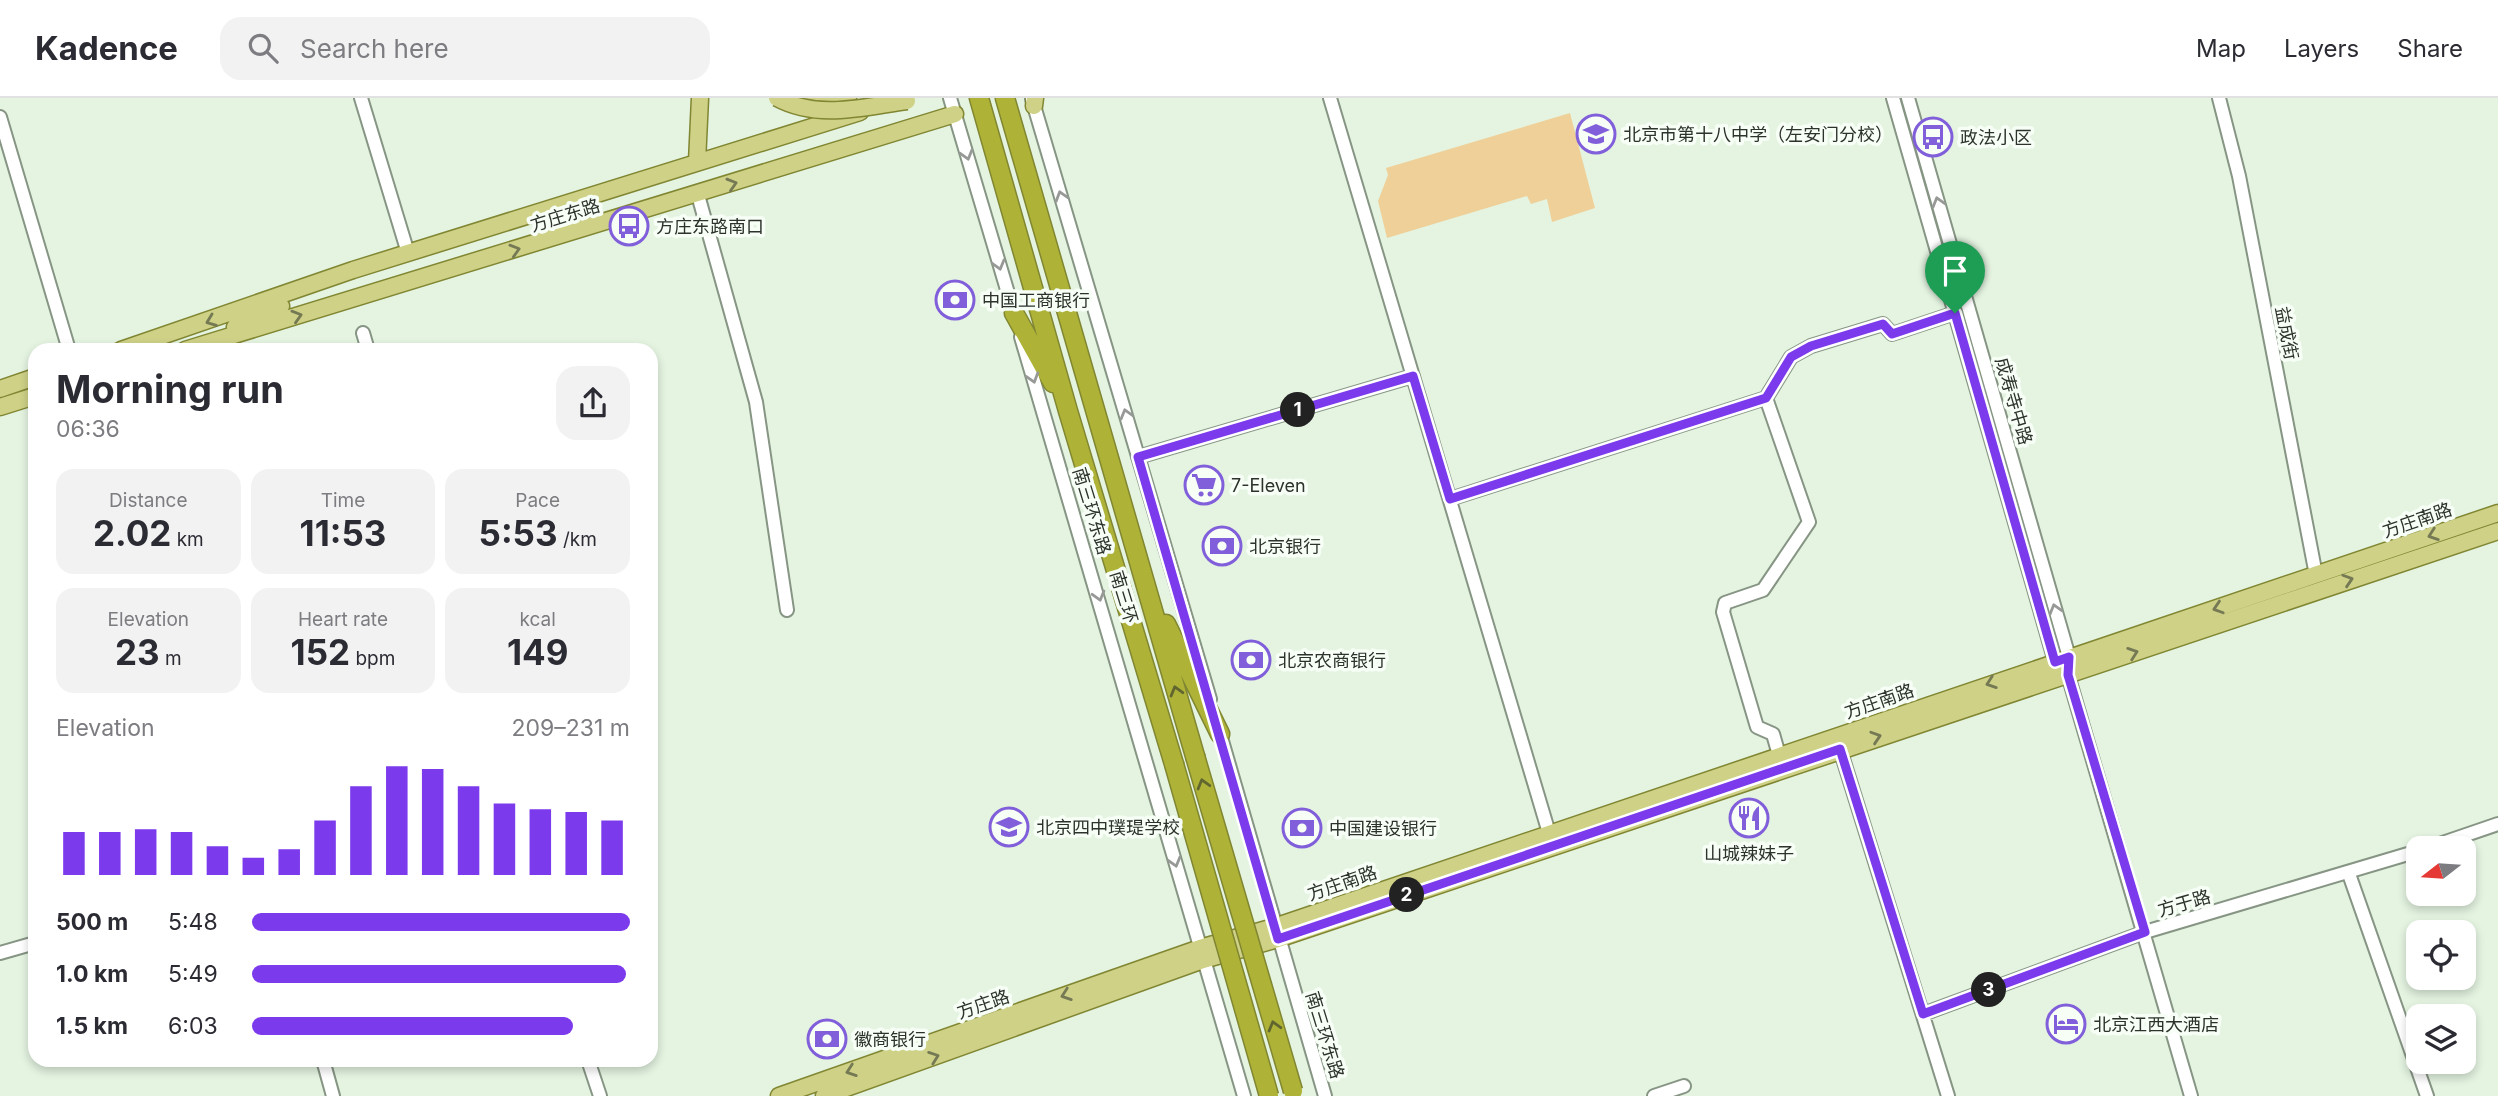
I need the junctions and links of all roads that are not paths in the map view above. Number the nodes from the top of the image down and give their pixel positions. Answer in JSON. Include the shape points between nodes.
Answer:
{"nodes":[{"id":1,"x":361,"y":98,"type":"edge"},
{"id":2,"x":701,"y":98,"type":"edge"},
{"id":3,"x":777,"y":98,"type":"edge"},
{"id":4,"x":811,"y":98,"type":"edge"},
{"id":5,"x":848,"y":98,"type":"edge"},
{"id":6,"x":950,"y":98,"type":"edge"},
{"id":7,"x":979,"y":98,"type":"edge"},
{"id":8,"x":1005,"y":98,"type":"edge"},
{"id":9,"x":1330,"y":98,"type":"edge"},
{"id":10,"x":1893,"y":98,"type":"edge"},
{"id":11,"x":1908,"y":98,"type":"edge"},
{"id":12,"x":2219,"y":98,"type":"edge"},
{"id":13,"x":909,"y":99,"type":"edge"},
{"id":14,"x":1034,"y":101,"type":"edge"},
{"id":15,"x":955,"y":114,"type":"junction"},
{"id":16,"x":0,"y":117,"type":"edge"},
{"id":17,"x":696,"y":162,"type":"junction"},
{"id":18,"x":698,"y":195,"type":"junction"},
{"id":19,"x":408,"y":253,"type":"junction"},
{"id":20,"x":1014,"y":313,"type":"junction"},
{"id":21,"x":1955,"y":313,"type":"junction"},
{"id":22,"x":363,"y":333,"type":"dead end"},
{"id":23,"x":67,"y":343,"type":"edge"},
{"id":24,"x":142,"y":343,"type":"edge"},
{"id":25,"x":202,"y":343,"type":"edge"},
{"id":26,"x":208,"y":343,"type":"edge"},
{"id":27,"x":366,"y":343,"type":"edge"},
{"id":28,"x":1413,"y":376,"type":"junction"},
{"id":29,"x":28,"y":379,"type":"edge"},
{"id":30,"x":0,"y":389,"type":"edge"},
{"id":31,"x":28,"y":398,"type":"edge"},
{"id":32,"x":1766,"y":398,"type":"junction"},
{"id":33,"x":0,"y":407,"type":"edge"},
{"id":34,"x":1068,"y":411,"type":"junction"},
{"id":35,"x":1138,"y":457,"type":"junction"},
{"id":36,"x":1450,"y":499,"type":"junction"},
{"id":37,"x":2498,"y":513,"type":"edge"},
{"id":38,"x":2498,"y":531,"type":"edge"},
{"id":39,"x":2316,"y":575,"type":"junction"},
{"id":40,"x":1146,"y":584,"type":"junction"},
{"id":41,"x":787,"y":610,"type":"dead end"},
{"id":42,"x":2062,"y":659,"type":"junction"},
{"id":43,"x":2068,"y":675,"type":"junction"},
{"id":44,"x":1220,"y":734,"type":"junction"},
{"id":45,"x":1840,"y":749,"type":"junction"},
{"id":46,"x":1779,"y":755,"type":"junction"},
{"id":47,"x":2498,"y":824,"type":"edge"},
{"id":48,"x":1549,"y":833,"type":"junction"},
{"id":49,"x":2463,"y":836,"type":"edge"},
{"id":50,"x":2406,"y":855,"type":"edge"},
{"id":51,"x":2349,"y":874,"type":"junction"},
{"id":52,"x":2145,"y":932,"type":"junction"},
{"id":53,"x":1276,"y":933,"type":"junction"},
{"id":54,"x":28,"y":945,"type":"edge"},
{"id":55,"x":0,"y":953,"type":"edge"},
{"id":56,"x":1201,"y":954,"type":"junction"},
{"id":57,"x":1923,"y":1014,"type":"junction"},
{"id":58,"x":325,"y":1067,"type":"edge"},
{"id":59,"x":590,"y":1067,"type":"edge"},
{"id":60,"x":1684,"y":1086,"type":"dead end"},
{"id":61,"x":1294,"y":1094,"type":"edge"},
{"id":62,"x":333,"y":1096,"type":"edge"},
{"id":63,"x":600,"y":1096,"type":"edge"},
{"id":64,"x":779,"y":1096,"type":"edge"},
{"id":65,"x":824,"y":1096,"type":"edge"},
{"id":66,"x":1244,"y":1096,"type":"edge"},
{"id":67,"x":1269,"y":1096,"type":"edge"},
{"id":68,"x":1325,"y":1096,"type":"edge"},
{"id":69,"x":1654,"y":1096,"type":"edge"},
{"id":70,"x":1948,"y":1096,"type":"edge"},
{"id":71,"x":2191,"y":1096,"type":"edge"},
{"id":72,"x":2427,"y":1096,"type":"edge"}],
"edges":[{"from":1,"to":19,"type":"street"},
{"from":2,"to":17,"type":"main road"},
{"from":3,"to":13,"type":"main road","bridge":true,"via":[[827,111]]},
{"from":4,"to":5,"type":"main road"},
{"from":6,"to":15,"type":"street","name":"南三环东路"},
{"from":7,"to":34,"type":"highway","name":"南三环"},
{"from":8,"to":40,"type":"highway","name":"南三环"},
{"from":9,"to":28,"type":"street"},
{"from":10,"to":21,"type":"street","name":"成寿寺中路"},
{"from":42,"to":11,"type":"street","name":"成寿寺中路","one_way":true},
{"from":12,"to":39,"type":"street","name":"益成街","via":[[2239,176]]},
{"from":13,"to":17,"type":"main road"},
{"from":13,"to":25,"type":"main road","bridge":true,"via":[[820,134],[303,297]]},
{"from":35,"to":14,"type":"street","name":"南三环东路","one_way":true},
{"from":18,"to":15,"type":"main road","name":"方庄东路","one_way":true},
{"from":15,"to":20,"type":"street","name":"南三环东路","one_way":true},
{"from":16,"to":23,"type":"street"},
{"from":17,"to":19,"type":"main road"},
{"from":26,"to":18,"type":"main road","name":"方庄东路","one_way":true},
{"from":18,"to":41,"type":"street","via":[[755,402]]},
{"from":19,"to":24,"type":"main road","one_way":true},
{"from":20,"to":34,"type":"highway"},
{"from":20,"to":56,"type":"street","name":"南三环东路","one_way":true},
{"from":21,"to":32,"type":"street","via":[[1892,334],[1883,324],[1811,346],[1791,357]]},
{"from":21,"to":42,"type":"street","name":"成寿寺中路"},
{"from":22,"to":27,"type":"street"},
{"from":28,"to":35,"type":"street"},
{"from":28,"to":36,"type":"street"},
{"from":29,"to":30,"type":"main road"},
{"from":31,"to":33,"type":"main road"},
{"from":32,"to":36,"type":"street"},
{"from":32,"to":46,"type":"street","via":[[1809,522],[1763,590],[1725,603],[1723,612],[1757,727],[1773,734]]},
{"from":34,"to":67,"type":"highway","name":"南三环","bridge":true},
{"from":35,"to":44,"type":"street","name":"南三环东路"},
{"from":36,"to":48,"type":"street"},
{"from":37,"to":39,"type":"main road","name":"方庄南路","one_way":true},
{"from":43,"to":38,"type":"main road","name":"方庄南路","one_way":true},
{"from":39,"to":42,"type":"main road","name":"方庄南路","one_way":true},
{"from":40,"to":44,"type":"highway"},
{"from":61,"to":40,"type":"highway","name":"南三环","one_way":true,"bridge":true},
{"from":42,"to":43,"type":"street","name":"成寿寺中路"},
{"from":42,"to":46,"type":"main road","name":"方庄南路","one_way":true},
{"from":45,"to":43,"type":"main road","name":"方庄南路","one_way":true},
{"from":43,"to":52,"type":"street","name":"成寿寺中路"},
{"from":44,"to":53,"type":"street","name":"南三环东路"},
{"from":45,"to":53,"type":"main road","name":"方庄南路"},
{"from":45,"to":57,"type":"street"},
{"from":46,"to":48,"type":"main road","name":"方庄南路"},
{"from":47,"to":49,"type":"street"},
{"from":48,"to":53,"type":"main road","name":"方庄南路"},
{"from":50,"to":51,"type":"street","name":"方于路"},
{"from":51,"to":52,"type":"street","name":"方于路"},
{"from":51,"to":72,"type":"street"},
{"from":52,"to":57,"type":"street","name":"方于路"},
{"from":52,"to":71,"type":"street","name":"成寿寺中路"},
{"from":53,"to":56,"type":"main road"},
{"from":53,"to":68,"type":"street","name":"南三环东路"},
{"from":54,"to":55,"type":"street"},
{"from":56,"to":64,"type":"main road","name":"方庄路","one_way":true},
{"from":65,"to":56,"type":"main road","name":"方庄路","one_way":true},
{"from":56,"to":66,"type":"street","name":"南三环东路"},
{"from":57,"to":70,"type":"street"},
{"from":58,"to":62,"type":"street"},
{"from":59,"to":63,"type":"street"},
{"from":60,"to":69,"type":"street"}]}
